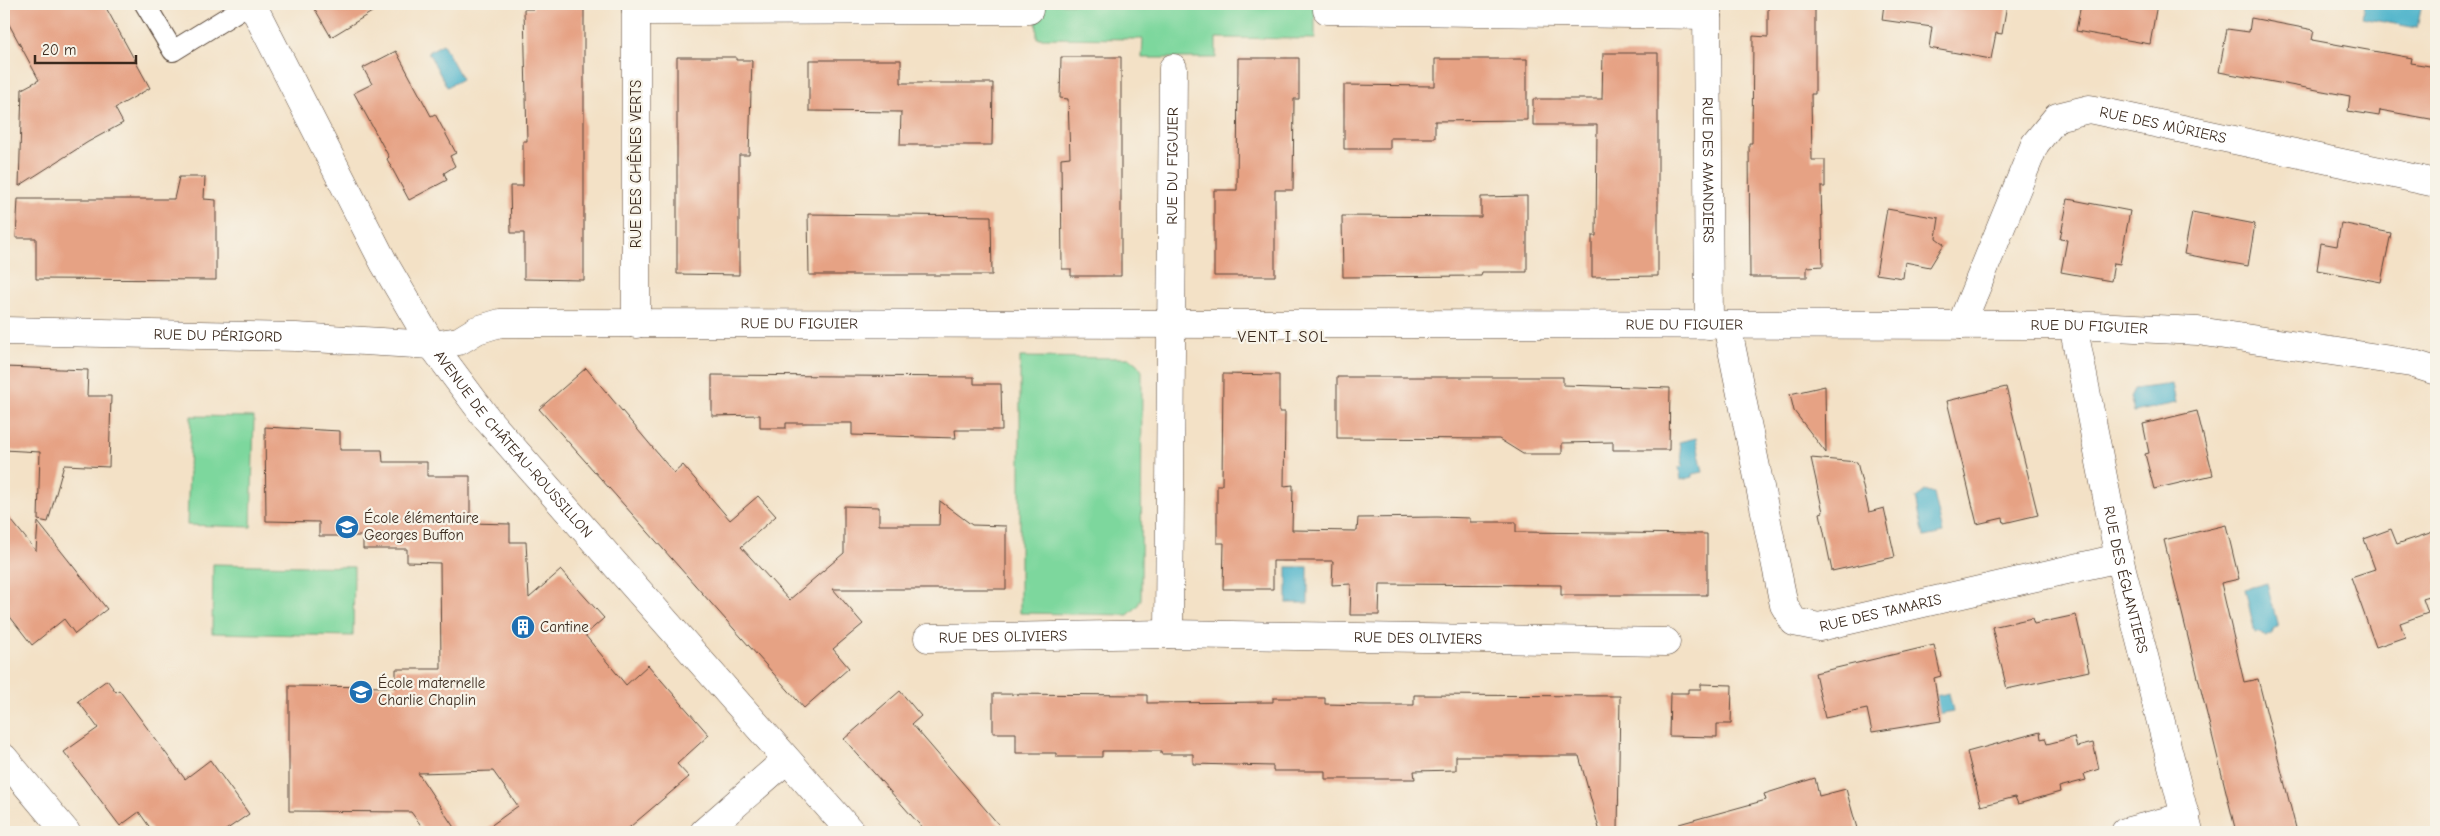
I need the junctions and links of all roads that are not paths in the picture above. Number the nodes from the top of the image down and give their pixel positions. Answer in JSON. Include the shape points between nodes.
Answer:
{"nodes":[{"id":1,"x":145,"y":4,"type":"edge"},
{"id":2,"x":250,"y":4,"type":"edge"},
{"id":3,"x":636,"y":7,"type":"edge"},
{"id":4,"x":1707,"y":9,"type":"edge"},
{"id":5,"x":1029,"y":10,"type":"dead end"},
{"id":6,"x":1327,"y":10,"type":"dead end"},
{"id":7,"x":1173,"y":68,"type":"dead end"},
{"id":8,"x":2436,"y":183,"type":"edge"},
{"id":9,"x":636,"y":324,"type":"junction"},
{"id":10,"x":1171,"y":324,"type":"junction"},
{"id":11,"x":1718,"y":325,"type":"junction"},
{"id":12,"x":1961,"y":325,"type":"junction"},
{"id":13,"x":2073,"y":325,"type":"junction"},
{"id":14,"x":4,"y":331,"type":"edge"},
{"id":15,"x":432,"y":345,"type":"junction"},
{"id":16,"x":2436,"y":371,"type":"edge"},
{"id":17,"x":2119,"y":558,"type":"junction"},
{"id":18,"x":1169,"y":634,"type":"junction"},
{"id":19,"x":928,"y":638,"type":"dead end"},
{"id":20,"x":1666,"y":642,"type":"dead end"},
{"id":21,"x":4,"y":758,"type":"edge"},
{"id":22,"x":786,"y":760,"type":"junction"},
{"id":23,"x":2188,"y":824,"type":"edge"},
{"id":24,"x":66,"y":832,"type":"edge"},
{"id":25,"x":704,"y":832,"type":"edge"},
{"id":26,"x":851,"y":832,"type":"edge"},
{"id":27,"x":2125,"y":832,"type":"edge"}],
"edges":[{"from":1,"to":2,"type":"lane","via":[[173,51]]},
{"from":2,"to":15,"type":"street","name":"AVENUE DE CHÂTEAU-ROUSSILLON","via":[[384,263]]},
{"from":3,"to":5,"type":"street"},
{"from":3,"to":9,"type":"street","name":"RUE DES CHÊNES VERTS"},
{"from":4,"to":6,"type":"street","name":"RUE DES AMANDIERS"},
{"from":4,"to":11,"type":"street","name":"RUE DES AMANDIERS"},
{"from":7,"to":10,"type":"street","name":"RUE DU FIGUIER"},
{"from":8,"to":12,"type":"street","name":"RUE DES MÛRIERS","via":[[2089,109],[2057,116],[2035,144]]},
{"from":9,"to":10,"type":"street","name":"RUE DU FIGUIER"},
{"from":9,"to":15,"type":"street","name":"RUE DU FIGUIER","via":[[500,324],[477,330],[459,341]]},
{"from":10,"to":11,"type":"street","name":"RUE DU FIGUIER"},
{"from":10,"to":18,"type":"street"},
{"from":11,"to":12,"type":"street","name":"RUE DU FIGUIER"},
{"from":11,"to":17,"type":"street","name":"RUE DES TAMARIS","via":[[1784,605],[1794,622],[1819,627]]},
{"from":12,"to":13,"type":"street","name":"RUE DU FIGUIER"},
{"from":13,"to":16,"type":"street","name":"RUE DU FIGUIER","via":[[2198,331],[2411,363]]},
{"from":13,"to":17,"type":"street","name":"RUE DES ÉGLANTIERS"},
{"from":14,"to":15,"type":"street","name":"RUE DU PÉRIGORD","via":[[296,337]]},
{"from":15,"to":22,"type":"street","name":"AVENUE DE CHÂTEAU-ROUSSILLON","via":[[488,420]]},
{"from":17,"to":23,"type":"street","name":"RUE DES ÉGLANTIERS"},
{"from":18,"to":19,"type":"street","name":"RUE DES OLIVIERS"},
{"from":18,"to":20,"type":"street","name":"RUE DES OLIVIERS"},
{"from":21,"to":24,"type":"street"},
{"from":22,"to":25,"type":"street"},
{"from":22,"to":26,"type":"street","name":"AVENUE DE CHÂTEAU-ROUSSILLON"},
{"from":23,"to":27,"type":"street"}]}
